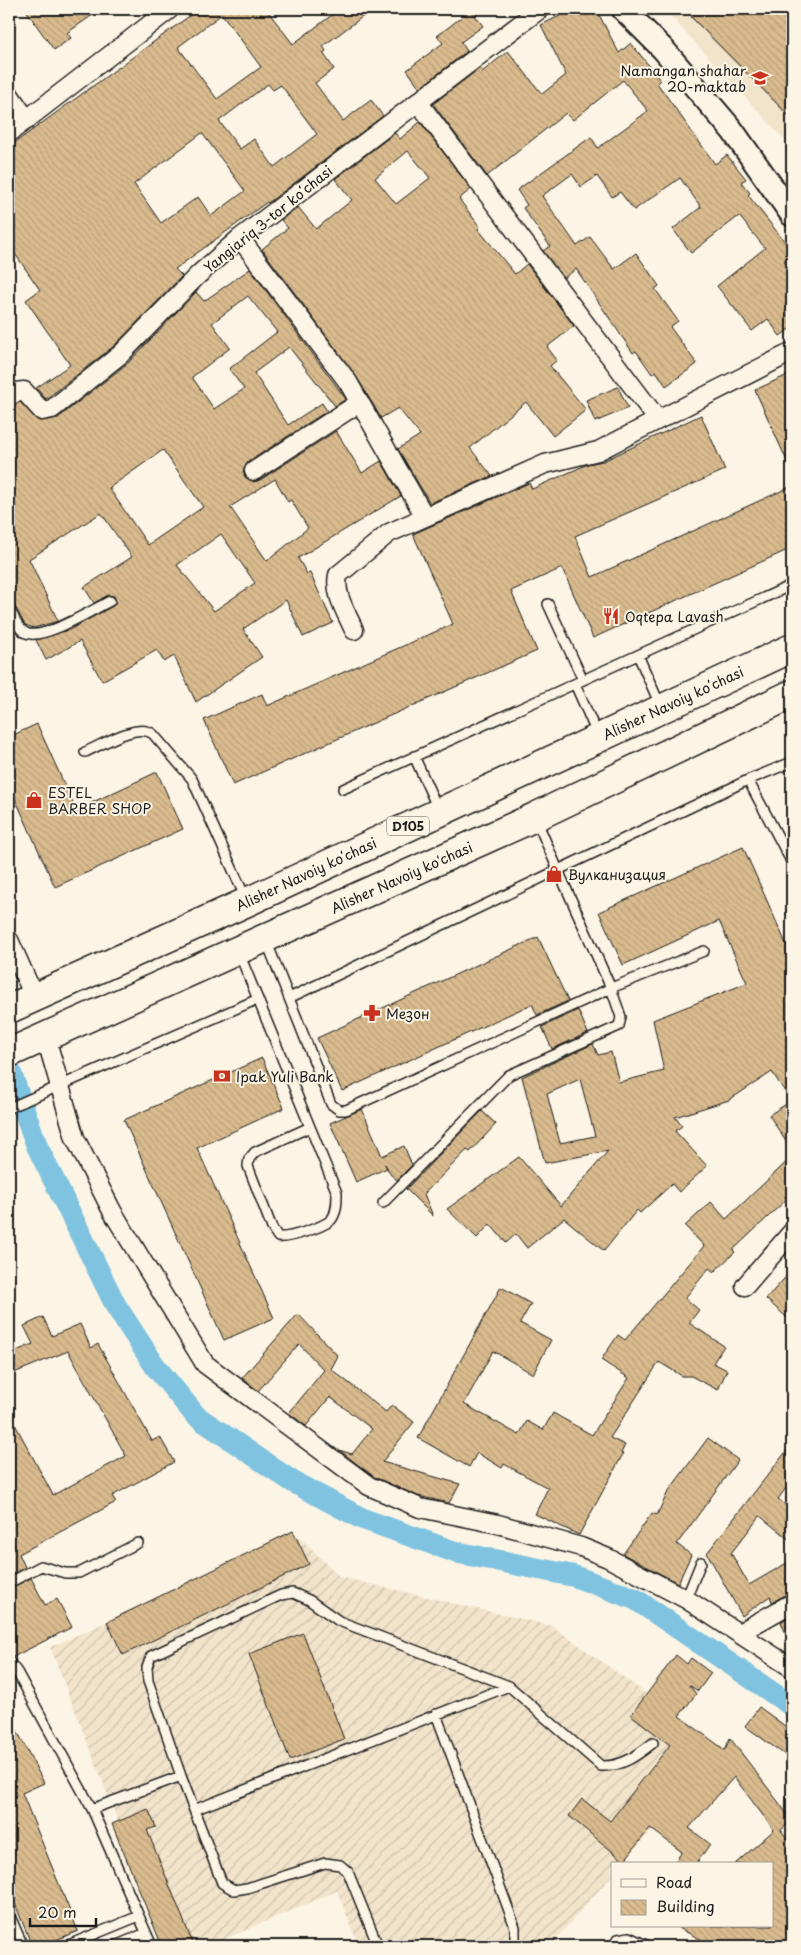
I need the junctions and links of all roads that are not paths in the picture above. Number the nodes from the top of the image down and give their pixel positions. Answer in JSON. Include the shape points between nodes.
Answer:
{"nodes":[{"id":1,"x":170,"y":9,"type":"edge"},
{"id":2,"x":540,"y":9,"type":"edge"},
{"id":3,"x":623,"y":9,"type":"edge"},
{"id":4,"x":9,"y":94,"type":"edge"},
{"id":5,"x":418,"y":102,"type":"junction"},
{"id":6,"x":27,"y":120,"type":"junction"},
{"id":7,"x":9,"y":133,"type":"edge"},
{"id":8,"x":792,"y":215,"type":"edge"},
{"id":9,"x":240,"y":238,"type":"junction"},
{"id":10,"x":792,"y":352,"type":"edge"},
{"id":11,"x":9,"y":397,"type":"edge"},
{"id":12,"x":359,"y":403,"type":"junction"},
{"id":13,"x":658,"y":420,"type":"junction"},
{"id":14,"x":254,"y":471,"type":"dead end"},
{"id":15,"x":425,"y":517,"type":"junction"},
{"id":16,"x":792,"y":585,"type":"edge"},
{"id":17,"x":110,"y":601,"type":"dead end"},
{"id":18,"x":548,"y":604,"type":"dead end"},
{"id":19,"x":9,"y":608,"type":"edge"},
{"id":20,"x":354,"y":630,"type":"dead end"},
{"id":21,"x":792,"y":648,"type":"edge"},
{"id":22,"x":638,"y":655,"type":"junction"},
{"id":23,"x":579,"y":682,"type":"junction"},
{"id":24,"x":792,"y":694,"type":"edge"},
{"id":25,"x":662,"y":709,"type":"junction"},
{"id":26,"x":599,"y":738,"type":"junction"},
{"id":27,"x":85,"y":752,"type":"dead end"},
{"id":28,"x":414,"y":756,"type":"junction"},
{"id":29,"x":792,"y":762,"type":"edge"},
{"id":30,"x":748,"y":780,"type":"junction"},
{"id":31,"x":343,"y":789,"type":"dead end"},
{"id":32,"x":439,"y":812,"type":"junction"},
{"id":33,"x":535,"y":817,"type":"junction"},
{"id":34,"x":792,"y":863,"type":"edge"},
{"id":35,"x":558,"y":870,"type":"junction"},
{"id":36,"x":247,"y":902,"type":"junction"},
{"id":37,"x":265,"y":938,"type":"junction"},
{"id":38,"x":9,"y":940,"type":"edge"},
{"id":39,"x":704,"y":950,"type":"dead end"},
{"id":40,"x":238,"y":951,"type":"junction"},
{"id":41,"x":611,"y":988,"type":"junction"},
{"id":42,"x":289,"y":998,"type":"junction"},
{"id":43,"x":258,"y":999,"type":"junction"},
{"id":44,"x":22,"y":1002,"type":"edge"},
{"id":45,"x":40,"y":1040,"type":"junction"},
{"id":46,"x":9,"y":1053,"type":"edge"},
{"id":47,"x":60,"y":1085,"type":"junction"},
{"id":48,"x":9,"y":1108,"type":"edge"},
{"id":49,"x":310,"y":1127,"type":"junction"},
{"id":50,"x":383,"y":1203,"type":"dead end"},
{"id":51,"x":792,"y":1232,"type":"edge"},
{"id":52,"x":745,"y":1286,"type":"dead end"},
{"id":53,"x":138,"y":1543,"type":"dead end"},
{"id":54,"x":701,"y":1562,"type":"dead end"},
{"id":55,"x":9,"y":1582,"type":"edge"},
{"id":56,"x":686,"y":1599,"type":"junction"},
{"id":57,"x":792,"y":1604,"type":"edge"},
{"id":58,"x":739,"y":1633,"type":"junction"},
{"id":59,"x":9,"y":1661,"type":"edge"},
{"id":60,"x":792,"y":1668,"type":"edge"},
{"id":61,"x":13,"y":1674,"type":"edge"},
{"id":62,"x":509,"y":1686,"type":"junction"},
{"id":63,"x":436,"y":1714,"type":"junction"},
{"id":64,"x":653,"y":1743,"type":"dead end"},
{"id":65,"x":181,"y":1776,"type":"junction"},
{"id":66,"x":92,"y":1809,"type":"junction"},
{"id":67,"x":194,"y":1810,"type":"junction"},
{"id":68,"x":9,"y":1914,"type":"edge"},
{"id":69,"x":139,"y":1916,"type":"junction"},
{"id":70,"x":146,"y":1933,"type":"junction"},
{"id":71,"x":22,"y":1946,"type":"edge"},
{"id":72,"x":66,"y":1946,"type":"edge"},
{"id":73,"x":115,"y":1946,"type":"edge"},
{"id":74,"x":152,"y":1946,"type":"edge"},
{"id":75,"x":378,"y":1946,"type":"edge"},
{"id":76,"x":515,"y":1946,"type":"edge"},
{"id":77,"x":614,"y":1946,"type":"edge"},
{"id":78,"x":648,"y":1946,"type":"edge"}],
"edges":[{"from":1,"to":6,"type":"street"},
{"from":2,"to":5,"type":"street","name":"Yangiariq 3-tor koʻchasi"},
{"from":3,"to":8,"type":"street","via":[[732,130]]},
{"from":4,"to":6,"type":"street"},
{"from":5,"to":9,"type":"street","name":"Yangiariq 3-tor koʻchasi"},
{"from":5,"to":13,"type":"street"},
{"from":6,"to":7,"type":"street"},
{"from":9,"to":11,"type":"street","name":"Yangiariq 3-tor koʻchasi","via":[[198,275],[121,354],[52,409],[42,411],[37,408],[24,391]]},
{"from":9,"to":12,"type":"street","via":[[348,382]]},
{"from":10,"to":13,"type":"street"},
{"from":12,"to":14,"type":"street"},
{"from":12,"to":15,"type":"street"},
{"from":13,"to":15,"type":"street","via":[[598,451],[545,464]]},
{"from":15,"to":20,"type":"street","via":[[389,532],[338,575],[336,584]]},
{"from":16,"to":22,"type":"lane"},
{"from":17,"to":19,"type":"lane","via":[[60,627],[32,634],[26,633]]},
{"from":18,"to":23,"type":"lane"},
{"from":21,"to":25,"type":"main road","name":"Alisher Navoiy koʻchasi","number":"D105"},
{"from":22,"to":23,"type":"lane"},
{"from":22,"to":25,"type":"lane"},
{"from":23,"to":26,"type":"lane"},
{"from":23,"to":28,"type":"lane"},
{"from":24,"to":33,"type":"main road","name":"Alisher Navoiy ko'chasi"},
{"from":25,"to":26,"type":"main road","name":"Alisher Navoiy koʻchasi","number":"D105"},
{"from":26,"to":32,"type":"main road","name":"Alisher Navoiy koʻchasi","number":"D105"},
{"from":27,"to":36,"type":"lane","via":[[134,730],[148,730],[154,734],[192,779]]},
{"from":28,"to":31,"type":"lane"},
{"from":28,"to":32,"type":"lane"},
{"from":29,"to":30,"type":"lane"},
{"from":30,"to":34,"type":"lane"},
{"from":30,"to":35,"type":"lane"},
{"from":32,"to":36,"type":"main road","name":"Alisher Navoiy koʻchasi","number":"D105"},
{"from":33,"to":35,"type":"lane"},
{"from":33,"to":37,"type":"main road","name":"Alisher Navoiy ko'chasi"},
{"from":35,"to":41,"type":"lane"},
{"from":35,"to":42,"type":"lane"},
{"from":36,"to":44,"type":"main road","name":"Alisher Navoiy koʻchasi","number":"D105"},
{"from":37,"to":40,"type":"main road","name":"Alisher Navoiy ko'chasi"},
{"from":37,"to":42,"type":"lane"},
{"from":38,"to":44,"type":"street"},
{"from":39,"to":41,"type":"lane"},
{"from":40,"to":43,"type":"lane"},
{"from":40,"to":45,"type":"main road","name":"Alisher Navoiy ko'chasi"},
{"from":41,"to":42,"type":"lane","via":[[346,1110],[339,1110],[331,1104]]},
{"from":41,"to":50,"type":"lane","via":[[621,1017],[619,1026],[508,1075]]},
{"from":43,"to":47,"type":"lane"},
{"from":43,"to":49,"type":"lane"},
{"from":45,"to":46,"type":"main road","name":"Alisher Navoiy ko'chasi"},
{"from":45,"to":47,"type":"street"},
{"from":47,"to":48,"type":"lane"},
{"from":47,"to":56,"type":"street","via":[[76,1138],[112,1211],[205,1364],[369,1486],[420,1508],[498,1524],[581,1547],[622,1564]]},
{"from":49,"to":49,"type":"lane","via":[[337,1193],[337,1207],[330,1220],[288,1238],[278,1237],[248,1166],[249,1159],[254,1152]]},
{"from":51,"to":52,"type":"street"},
{"from":53,"to":55,"type":"lane","via":[[79,1573],[65,1573],[41,1566]]},
{"from":54,"to":56,"type":"lane"},
{"from":56,"to":58,"type":"street"},
{"from":57,"to":58,"type":"street"},
{"from":58,"to":60,"type":"street"},
{"from":59,"to":61,"type":"lane"},
{"from":61,"to":66,"type":"lane"},
{"from":62,"to":63,"type":"lane"},
{"from":62,"to":64,"type":"lane","via":[[601,1766],[613,1767],[632,1759]]},
{"from":62,"to":65,"type":"lane","via":[[339,1621],[293,1593],[282,1595],[151,1656],[147,1668],[148,1681]]},
{"from":63,"to":67,"type":"lane"},
{"from":63,"to":76,"type":"lane","via":[[515,1927]]},
{"from":65,"to":66,"type":"lane"},
{"from":65,"to":67,"type":"lane"},
{"from":66,"to":69,"type":"lane"},
{"from":67,"to":75,"type":"lane","via":[[222,1884],[234,1890],[247,1888],[325,1863],[340,1865],[348,1872]]},
{"from":68,"to":71,"type":"lane"},
{"from":69,"to":70,"type":"lane"},
{"from":69,"to":72,"type":"lane"},
{"from":70,"to":73,"type":"lane"},
{"from":70,"to":74,"type":"lane"},
{"from":77,"to":78,"type":"lane","via":[[618,1939],[629,1937]]}]}
